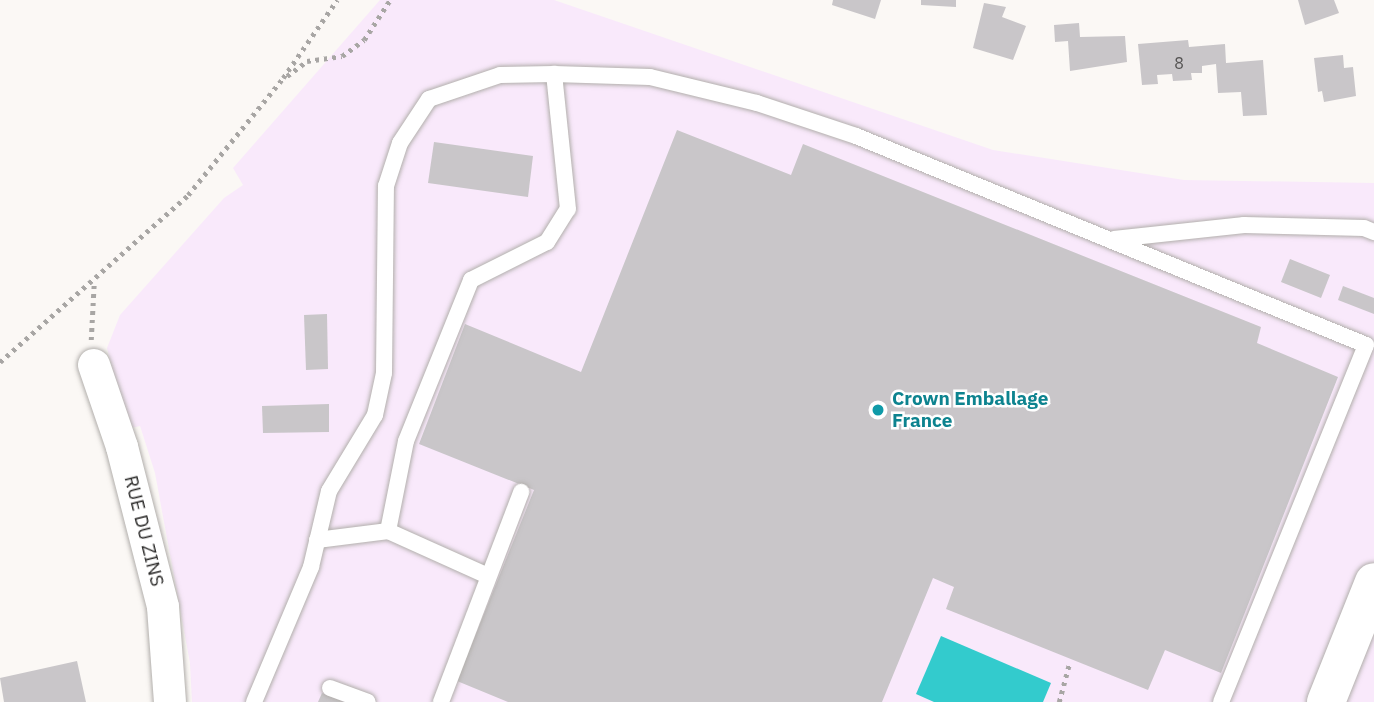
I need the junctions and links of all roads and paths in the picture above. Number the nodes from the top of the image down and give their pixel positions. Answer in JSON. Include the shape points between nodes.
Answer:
{"nodes":[{"id":1,"x":337,"y":0,"type":"edge"},
{"id":2,"x":390,"y":0,"type":"edge"},
{"id":3,"x":554,"y":74,"type":"junction"},
{"id":4,"x":283,"y":78,"type":"junction"},
{"id":5,"x":1374,"y":232,"type":"edge"},
{"id":6,"x":1112,"y":240,"type":"junction"},
{"id":7,"x":94,"y":281,"type":"junction"},
{"id":8,"x":1370,"y":340,"type":"edge"},
{"id":9,"x":0,"y":362,"type":"edge"},
{"id":10,"x":95,"y":368,"type":"joint"},
{"id":11,"x":521,"y":492,"type":"dead end"},
{"id":12,"x":388,"y":531,"type":"junction"},
{"id":13,"x":317,"y":540,"type":"junction"},
{"id":14,"x":488,"y":576,"type":"junction"},
{"id":15,"x":1374,"y":582,"type":"edge"},
{"id":16,"x":1069,"y":665,"type":"dead end"},
{"id":17,"x":330,"y":688,"type":"dead end"},
{"id":18,"x":170,"y":702,"type":"edge"},
{"id":19,"x":254,"y":702,"type":"edge"},
{"id":20,"x":368,"y":702,"type":"edge"},
{"id":21,"x":441,"y":702,"type":"edge"},
{"id":22,"x":1059,"y":702,"type":"edge"},
{"id":23,"x":1221,"y":702,"type":"edge"},
{"id":24,"x":1326,"y":702,"type":"edge"}],
"edges":[{"from":1,"to":4,"type":"path"},
{"from":2,"to":4,"type":"path","via":[[363,40],[342,56],[307,61]]},
{"from":3,"to":6,"type":"lane","via":[[650,78],[757,103],[856,136]]},
{"from":3,"to":12,"type":"lane","via":[[568,209],[547,242],[471,280],[406,442]]},
{"from":3,"to":13,"type":"lane","via":[[500,75],[429,99],[400,143],[386,186],[380,394],[360,444],[329,491]]},
{"from":4,"to":7,"type":"path","via":[[188,195]]},
{"from":5,"to":6,"type":"lane","via":[[1244,225]]},
{"from":6,"to":8,"type":"lane"},
{"from":7,"to":9,"type":"path"},
{"from":7,"to":10,"type":"path","via":[[90,338]]},
{"from":8,"to":23,"type":"lane"},
{"from":10,"to":18,"type":"street","name":"RUE DU ZINS","via":[[122,447],[163,607]]},
{"from":11,"to":14,"type":"lane"},
{"from":12,"to":13,"type":"lane"},
{"from":12,"to":14,"type":"lane"},
{"from":13,"to":19,"type":"lane","via":[[311,566]]},
{"from":14,"to":21,"type":"lane"},
{"from":15,"to":24,"type":"main road"},
{"from":16,"to":22,"type":"path"},
{"from":17,"to":20,"type":"lane"}]}
